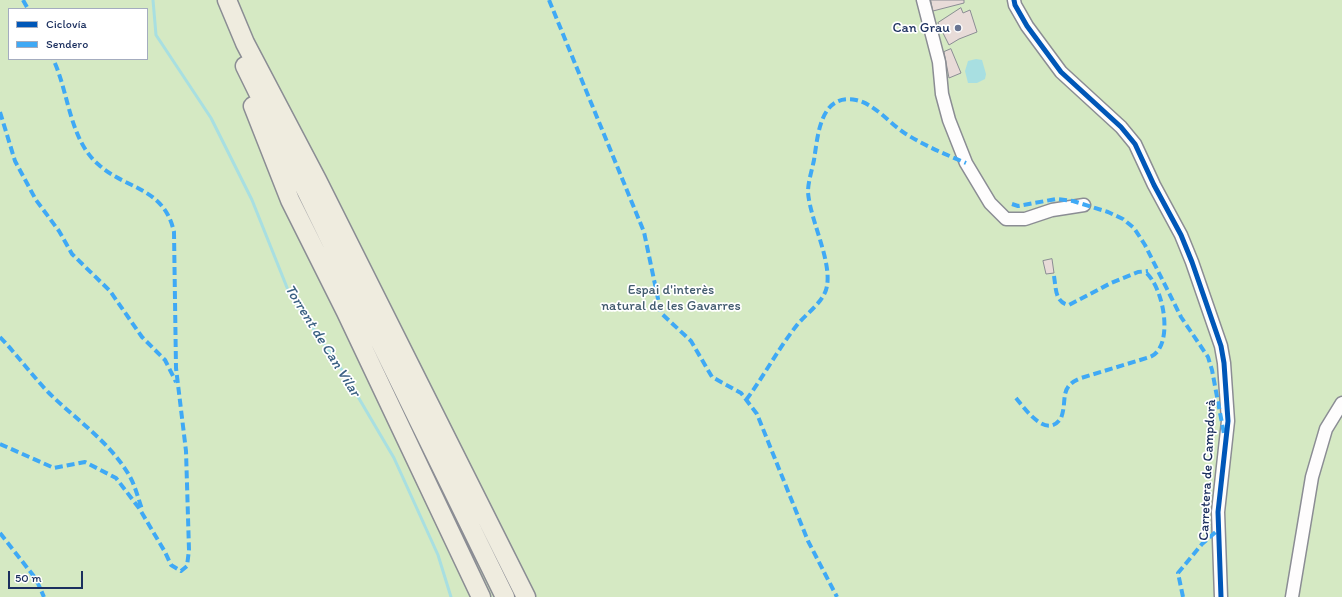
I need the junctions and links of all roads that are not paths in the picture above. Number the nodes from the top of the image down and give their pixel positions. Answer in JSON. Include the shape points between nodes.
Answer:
{"nodes":[{"id":1,"x":219,"y":0,"type":"edge"},
{"id":2,"x":227,"y":0,"type":"edge"},
{"id":3,"x":923,"y":0,"type":"edge"},
{"id":4,"x":1014,"y":0,"type":"edge"},
{"id":5,"x":239,"y":53,"type":"junction"},
{"id":6,"x":1084,"y":205,"type":"dead end"},
{"id":7,"x":1342,"y":403,"type":"edge"},
{"id":8,"x":481,"y":597,"type":"edge"},
{"id":9,"x":505,"y":597,"type":"edge"},
{"id":10,"x":526,"y":597,"type":"edge"},
{"id":11,"x":1221,"y":597,"type":"edge"},
{"id":12,"x":1292,"y":597,"type":"edge"}],
"edges":[{"from":1,"to":5,"type":"highway"},
{"from":2,"to":10,"type":"highway","via":[[245,43],[317,180]]},
{"from":3,"to":6,"type":"street","via":[[939,62],[947,114],[966,163],[990,203],[1006,219],[1025,219],[1052,210]]},
{"from":4,"to":11,"type":"street","name":"Carretera de Campdorà","via":[[1027,26],[1061,72],[1126,132],[1135,144],[1183,239],[1197,275],[1221,346],[1226,386],[1228,422],[1218,512]]},
{"from":5,"to":8,"type":"highway","via":[[250,100],[282,182]]},
{"from":5,"to":9,"type":"highway"},
{"from":7,"to":12,"type":"street","via":[[1326,429],[1312,476]]}]}
